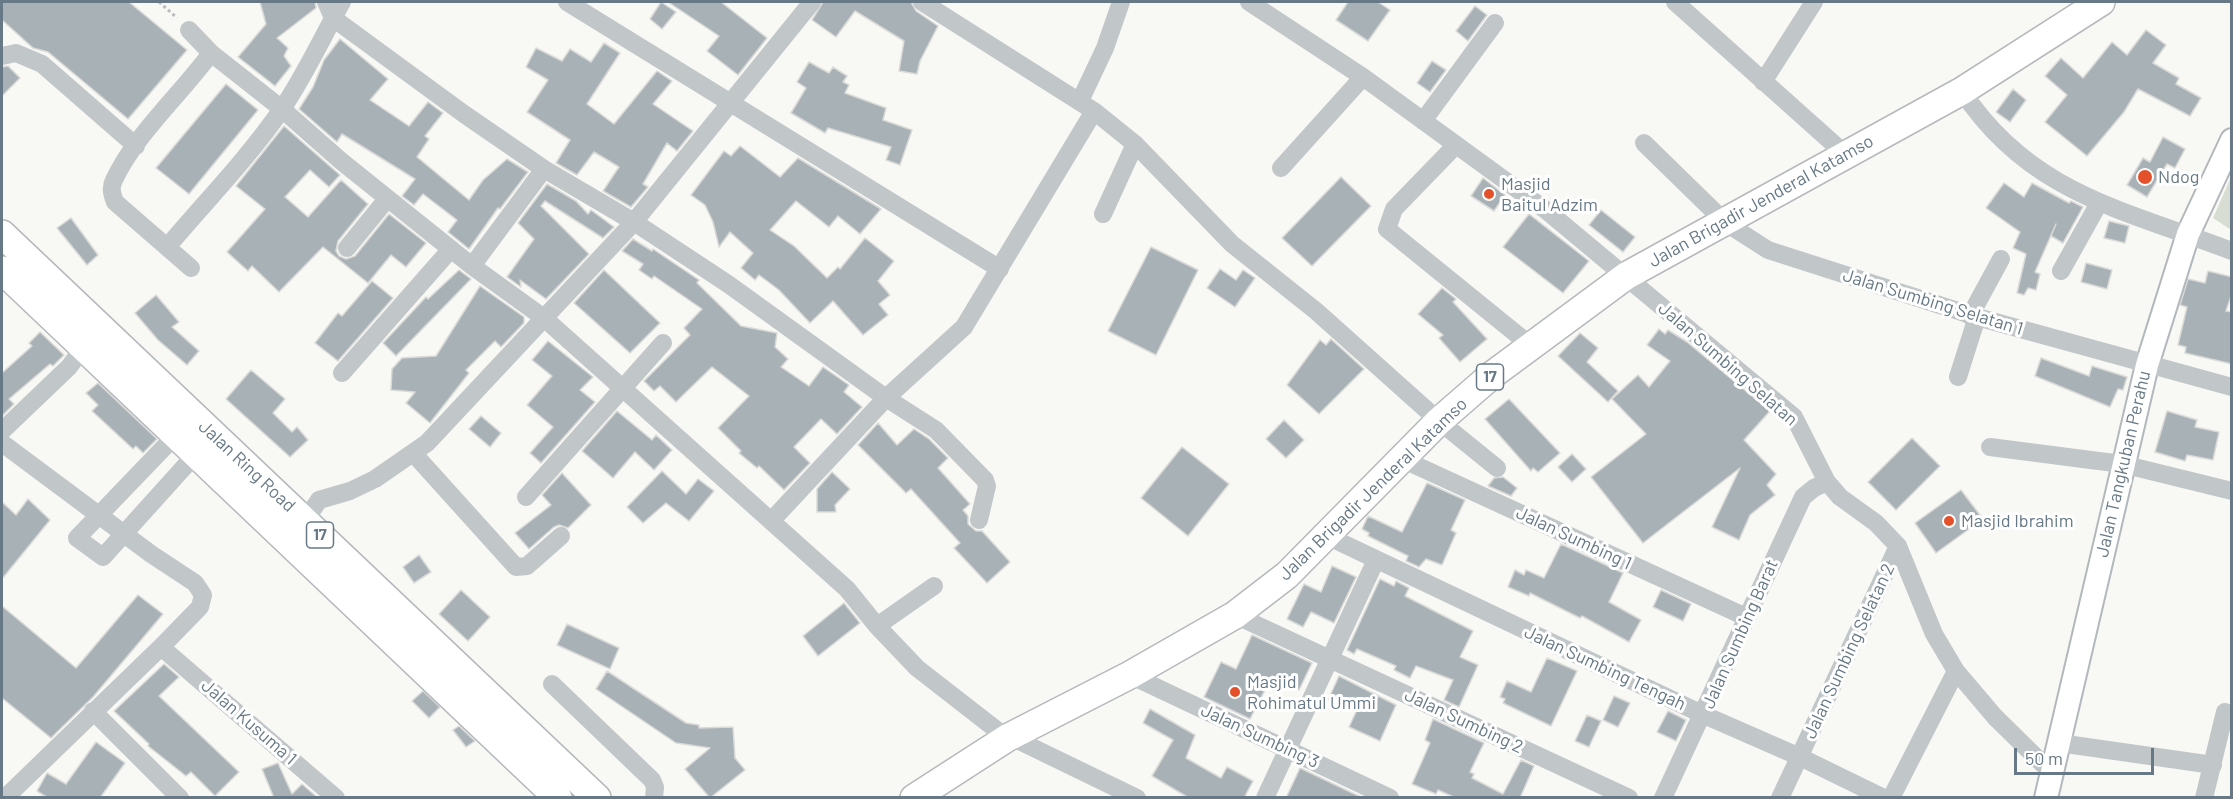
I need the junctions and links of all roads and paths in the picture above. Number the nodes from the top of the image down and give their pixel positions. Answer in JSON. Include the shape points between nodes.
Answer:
{"nodes":[{"id":1,"x":159,"y":2,"type":"edge"},
{"id":2,"x":342,"y":2,"type":"edge"},
{"id":3,"x":567,"y":2,"type":"edge"},
{"id":4,"x":812,"y":2,"type":"edge"},
{"id":5,"x":922,"y":2,"type":"edge"},
{"id":6,"x":1121,"y":2,"type":"edge"},
{"id":7,"x":1249,"y":2,"type":"edge"},
{"id":8,"x":1675,"y":2,"type":"edge"},
{"id":9,"x":1812,"y":2,"type":"edge"},
{"id":10,"x":2101,"y":2,"type":"edge"},
{"id":11,"x":329,"y":10,"type":"edge"},
{"id":12,"x":1495,"y":23,"type":"dead end"},
{"id":13,"x":189,"y":30,"type":"joint"},
{"id":14,"x":211,"y":53,"type":"junction"},
{"id":15,"x":2,"y":56,"type":"edge"},
{"id":16,"x":1363,"y":76,"type":"junction"},
{"id":17,"x":1763,"y":82,"type":"junction"},
{"id":18,"x":1962,"y":91,"type":"junction"},
{"id":19,"x":733,"y":102,"type":"junction"},
{"id":20,"x":1087,"y":106,"type":"junction"},
{"id":21,"x":282,"y":109,"type":"junction"},
{"id":22,"x":1423,"y":121,"type":"junction"},
{"id":23,"x":2232,"y":140,"type":"edge"},
{"id":24,"x":1644,"y":143,"type":"dead end"},
{"id":25,"x":1135,"y":144,"type":"junction"},
{"id":26,"x":1456,"y":145,"type":"junction"},
{"id":27,"x":136,"y":146,"type":"junction"},
{"id":28,"x":1845,"y":154,"type":"junction"},
{"id":29,"x":1281,"y":168,"type":"dead end"},
{"id":30,"x":544,"y":169,"type":"junction"},
{"id":31,"x":387,"y":199,"type":"junction"},
{"id":32,"x":2099,"y":203,"type":"junction"},
{"id":33,"x":1103,"y":214,"type":"dead end"},
{"id":34,"x":634,"y":222,"type":"junction"},
{"id":35,"x":1726,"y":223,"type":"junction"},
{"id":36,"x":2,"y":234,"type":"edge"},
{"id":37,"x":2188,"y":234,"type":"junction"},
{"id":38,"x":168,"y":246,"type":"junction"},
{"id":39,"x":347,"y":248,"type":"dead end"},
{"id":40,"x":451,"y":249,"type":"junction"},
{"id":41,"x":2232,"y":251,"type":"edge"},
{"id":42,"x":2001,"y":259,"type":"dead end"},
{"id":43,"x":472,"y":266,"type":"junction"},
{"id":44,"x":191,"y":268,"type":"dead end"},
{"id":45,"x":1000,"y":269,"type":"junction"},
{"id":46,"x":2,"y":270,"type":"edge"},
{"id":47,"x":2061,"y":271,"type":"dead end"},
{"id":48,"x":42,"y":273,"type":"junction"},
{"id":49,"x":1626,"y":276,"type":"junction"},
{"id":50,"x":23,"y":291,"type":"junction"},
{"id":51,"x":1974,"y":316,"type":"junction"},
{"id":52,"x":544,"y":318,"type":"junction"},
{"id":53,"x":663,"y":343,"type":"dead end"},
{"id":54,"x":1530,"y":345,"type":"junction"},
{"id":55,"x":83,"y":348,"type":"junction"},
{"id":56,"x":2146,"y":365,"type":"junction"},
{"id":57,"x":342,"y":373,"type":"dead end"},
{"id":58,"x":1958,"y":377,"type":"dead end"},
{"id":59,"x":624,"y":386,"type":"junction"},
{"id":60,"x":2232,"y":387,"type":"edge"},
{"id":61,"x":886,"y":398,"type":"junction"},
{"id":62,"x":1439,"y":421,"type":"junction"},
{"id":63,"x":2,"y":431,"type":"edge"},
{"id":64,"x":175,"y":436,"type":"junction"},
{"id":65,"x":2,"y":442,"type":"edge"},
{"id":66,"x":1990,"y":447,"type":"dead end"},
{"id":67,"x":414,"y":454,"type":"junction"},
{"id":68,"x":195,"y":455,"type":"junction"},
{"id":69,"x":1402,"y":459,"type":"junction"},
{"id":70,"x":2122,"y":464,"type":"junction"},
{"id":71,"x":1497,"y":468,"type":"dead end"},
{"id":72,"x":1827,"y":482,"type":"junction"},
{"id":73,"x":2232,"y":491,"type":"edge"},
{"id":74,"x":526,"y":497,"type":"dead end"},
{"id":75,"x":99,"y":515,"type":"junction"},
{"id":76,"x":772,"y":520,"type":"junction"},
{"id":77,"x":980,"y":520,"type":"dead end"},
{"id":78,"x":305,"y":521,"type":"junction"},
{"id":79,"x":124,"y":533,"type":"junction"},
{"id":80,"x":561,"y":536,"type":"dead end"},
{"id":81,"x":1327,"y":537,"type":"junction"},
{"id":82,"x":1898,"y":546,"type":"junction"},
{"id":83,"x":1376,"y":560,"type":"junction"},
{"id":84,"x":934,"y":585,"type":"dead end"},
{"id":85,"x":1235,"y":615,"type":"junction"},
{"id":86,"x":1746,"y":617,"type":"junction"},
{"id":87,"x":877,"y":626,"type":"junction"},
{"id":88,"x":161,"y":647,"type":"junction"},
{"id":89,"x":1328,"y":658,"type":"junction"},
{"id":90,"x":1956,"y":671,"type":"junction"},
{"id":91,"x":1130,"y":675,"type":"junction"},
{"id":92,"x":552,"y":684,"type":"dead end"},
{"id":93,"x":93,"y":711,"type":"junction"},
{"id":94,"x":2225,"y":712,"type":"dead end"},
{"id":95,"x":1704,"y":716,"type":"junction"},
{"id":96,"x":1009,"y":737,"type":"junction"},
{"id":97,"x":2059,"y":743,"type":"junction"},
{"id":98,"x":1287,"y":750,"type":"junction"},
{"id":99,"x":1800,"y":757,"type":"junction"},
{"id":100,"x":2213,"y":765,"type":"junction"},
{"id":101,"x":2052,"y":772,"type":"junction"},
{"id":102,"x":5,"y":798,"type":"edge"},
{"id":103,"x":180,"y":798,"type":"edge"},
{"id":104,"x":336,"y":798,"type":"edge"},
{"id":105,"x":558,"y":798,"type":"edge"},
{"id":106,"x":597,"y":798,"type":"edge"},
{"id":107,"x":654,"y":798,"type":"edge"},
{"id":108,"x":914,"y":798,"type":"edge"},
{"id":109,"x":1137,"y":798,"type":"edge"},
{"id":110,"x":1265,"y":798,"type":"edge"},
{"id":111,"x":1390,"y":798,"type":"edge"},
{"id":112,"x":1629,"y":798,"type":"edge"},
{"id":113,"x":1664,"y":798,"type":"edge"},
{"id":114,"x":1780,"y":798,"type":"edge"},
{"id":115,"x":1884,"y":798,"type":"edge"},
{"id":116,"x":1891,"y":798,"type":"edge"},
{"id":117,"x":2046,"y":798,"type":"edge"},
{"id":118,"x":2204,"y":798,"type":"edge"}],
"edges":[{"from":1,"to":13,"type":"path"},
{"from":2,"to":11,"type":"street"},
{"from":3,"to":19,"type":"street"},
{"from":4,"to":19,"type":"street"},
{"from":5,"to":20,"type":"street"},
{"from":6,"to":20,"type":"street"},
{"from":7,"to":16,"type":"street","name":"Jalan Sumbing Selatan"},
{"from":8,"to":17,"type":"street"},
{"from":9,"to":17,"type":"street"},
{"from":10,"to":18,"type":"highway","name":"Jalan Brigadir Jenderal Katamso","number":"17"},
{"from":11,"to":21,"type":"street","via":[[313,59]]},
{"from":11,"to":30,"type":"street","via":[[464,114]]},
{"from":12,"to":22,"type":"street"},
{"from":13,"to":14,"type":"street"},
{"from":14,"to":21,"type":"street"},
{"from":14,"to":27,"type":"street"},
{"from":15,"to":27,"type":"street","via":[[16,53],[42,64]]},
{"from":16,"to":22,"type":"street","name":"Jalan Sumbing Selatan"},
{"from":16,"to":29,"type":"street"},
{"from":17,"to":28,"type":"street"},
{"from":18,"to":28,"type":"highway","name":"Jalan Brigadir Jenderal Katamso","number":"17"},
{"from":18,"to":32,"type":"street","via":[[1978,116],[2020,158]]},
{"from":19,"to":34,"type":"street"},
{"from":19,"to":45,"type":"street"},
{"from":20,"to":25,"type":"street"},
{"from":20,"to":45,"type":"street"},
{"from":21,"to":31,"type":"street"},
{"from":21,"to":38,"type":"street"},
{"from":22,"to":26,"type":"street","name":"Jalan Sumbing Selatan"},
{"from":23,"to":37,"type":"main road","name":"Jalan Tangkuban Perahu"},
{"from":24,"to":35,"type":"street","name":"Jalan Sumbing Selatan 1"},
{"from":25,"to":33,"type":"street"},
{"from":25,"to":62,"type":"street","via":[[1232,244],[1316,311]]},
{"from":26,"to":49,"type":"street","name":"Jalan Sumbing Selatan","via":[[1547,211]]},
{"from":26,"to":54,"type":"street","via":[[1394,208],[1387,229]]},
{"from":27,"to":38,"type":"street","via":[[114,180],[111,192],[115,202]]},
{"from":28,"to":35,"type":"highway","name":"Jalan Brigadir Jenderal Katamso","number":"17"},
{"from":30,"to":34,"type":"street"},
{"from":30,"to":43,"type":"street"},
{"from":31,"to":39,"type":"street"},
{"from":31,"to":40,"type":"street"},
{"from":32,"to":37,"type":"street"},
{"from":32,"to":47,"type":"street"},
{"from":34,"to":52,"type":"street"},
{"from":34,"to":61,"type":"street"},
{"from":35,"to":49,"type":"highway","name":"Jalan Brigadir Jenderal Katamso","number":"17"},
{"from":35,"to":51,"type":"street","name":"Jalan Sumbing Selatan 1","via":[[1768,250]]},
{"from":36,"to":48,"type":"highway","name":"Jalan Ring Road","number":"17"},
{"from":37,"to":41,"type":"street"},
{"from":37,"to":56,"type":"main road","name":"Jalan Tangkuban Perahu"},
{"from":38,"to":44,"type":"street"},
{"from":40,"to":43,"type":"street"},
{"from":40,"to":57,"type":"street"},
{"from":42,"to":51,"type":"street"},
{"from":43,"to":52,"type":"street"},
{"from":45,"to":61,"type":"street","via":[[964,327]]},
{"from":46,"to":50,"type":"highway","name":"Jalan Ring Road","number":"17"},
{"from":48,"to":50,"type":"highway"},
{"from":48,"to":78,"type":"highway","name":"Jalan Ring Road","number":"17"},
{"from":49,"to":54,"type":"highway","name":"Jalan Brigadir Jenderal Katamso","number":"17"},
{"from":49,"to":72,"type":"street","name":"Jalan Sumbing Selatan","via":[[1794,417]]},
{"from":50,"to":55,"type":"highway","name":"Jalan Ring Road","number":"17"},
{"from":51,"to":56,"type":"street","name":"Jalan Sumbing Selatan 1"},
{"from":51,"to":58,"type":"street"},
{"from":52,"to":59,"type":"street"},
{"from":52,"to":67,"type":"street"},
{"from":53,"to":59,"type":"street"},
{"from":54,"to":62,"type":"highway","name":"Jalan Brigadir Jenderal Katamso","number":"17"},
{"from":55,"to":63,"type":"street","via":[[69,367]]},
{"from":55,"to":64,"type":"highway","name":"Jalan Ring Road","number":"17"},
{"from":56,"to":60,"type":"street","name":"Jalan Sumbing Selatan 1"},
{"from":56,"to":70,"type":"main road","name":"Jalan Tangkuban Perahu"},
{"from":59,"to":74,"type":"street"},
{"from":59,"to":76,"type":"street"},
{"from":61,"to":76,"type":"street"},
{"from":61,"to":77,"type":"street","via":[[936,430],[978,471],[987,486]]},
{"from":62,"to":69,"type":"highway","name":"Jalan Brigadir Jenderal Katamso","number":"17"},
{"from":62,"to":71,"type":"street"},
{"from":64,"to":68,"type":"highway","name":"Jalan Ring Road","number":"17"},
{"from":64,"to":75,"type":"street"},
{"from":65,"to":75,"type":"street"},
{"from":66,"to":70,"type":"street"},
{"from":67,"to":78,"type":"street","via":[[350,491],[319,500]]},
{"from":67,"to":80,"type":"street","via":[[516,567],[527,566]]},
{"from":68,"to":79,"type":"street"},
{"from":68,"to":105,"type":"highway","name":"Jalan Ring Road","number":"17"},
{"from":69,"to":81,"type":"highway","name":"Jalan Brigadir Jenderal Katamso","number":"17"},
{"from":69,"to":86,"type":"street","name":"Jalan Sumbing 1"},
{"from":70,"to":73,"type":"street"},
{"from":70,"to":97,"type":"main road","name":"Jalan Tangkuban Perahu"},
{"from":72,"to":82,"type":"street","name":"Jalan Sumbing Selatan"},
{"from":72,"to":86,"type":"street","name":"Jalan Sumbing Barat","via":[[1803,497]]},
{"from":75,"to":79,"type":"street"},
{"from":75,"to":79,"type":"street","via":[[77,538],[103,557]]},
{"from":76,"to":87,"type":"street","via":[[847,589]]},
{"from":78,"to":106,"type":"highway","name":"Jalan Ring Road","number":"17"},
{"from":79,"to":88,"type":"street","via":[[202,591],[200,607]]},
{"from":81,"to":83,"type":"street","name":"Jalan Sumbing Tengah"},
{"from":81,"to":85,"type":"highway","name":"Jalan Brigadir Jenderal Katamso","number":"17","via":[[1287,575]]},
{"from":82,"to":90,"type":"street","name":"Jalan Sumbing Selatan","via":[[1934,634]]},
{"from":82,"to":99,"type":"street","name":"Jalan Sumbing Selatan 2"},
{"from":83,"to":89,"type":"street"},
{"from":83,"to":95,"type":"street","name":"Jalan Sumbing Tengah"},
{"from":84,"to":87,"type":"street"},
{"from":85,"to":89,"type":"street","name":"Jalan Sumbing 2"},
{"from":85,"to":91,"type":"highway","name":"Jalan Brigadir Jenderal Katamso","number":"17"},
{"from":86,"to":95,"type":"street","name":"Jalan Sumbing Barat"},
{"from":87,"to":96,"type":"street","via":[[917,668]]},
{"from":88,"to":93,"type":"street"},
{"from":88,"to":104,"type":"street","name":"Jalan Kusuma 1"},
{"from":89,"to":98,"type":"street"},
{"from":89,"to":112,"type":"street","name":"Jalan Sumbing 2"},
{"from":90,"to":101,"type":"street","name":"Jalan Sumbing Selatan","via":[[1995,717]]},
{"from":90,"to":116,"type":"street"},
{"from":91,"to":96,"type":"highway","name":"Jalan Brigadir Jenderal Katamso","number":"17"},
{"from":91,"to":98,"type":"street","name":"Jalan Sumbing 3"},
{"from":92,"to":107,"type":"street","via":[[652,780],[656,787]]},
{"from":93,"to":102,"type":"street"},
{"from":93,"to":103,"type":"street"},
{"from":94,"to":100,"type":"street"},
{"from":95,"to":99,"type":"street","name":"Jalan Sumbing Tengah"},
{"from":95,"to":113,"type":"street","name":"Jalan Sumbing Barat"},
{"from":96,"to":108,"type":"highway","name":"Jalan Brigadir Jenderal Katamso","number":"17"},
{"from":96,"to":109,"type":"street"},
{"from":97,"to":100,"type":"street"},
{"from":97,"to":101,"type":"main road","name":"Jalan Tangkuban Perahu"},
{"from":98,"to":110,"type":"street"},
{"from":98,"to":111,"type":"street","name":"Jalan Sumbing 3"},
{"from":99,"to":114,"type":"street","name":"Jalan Sumbing Selatan 2"},
{"from":99,"to":115,"type":"street","name":"Jalan Sumbing Tengah"},
{"from":100,"to":118,"type":"street"},
{"from":101,"to":117,"type":"main road","name":"Jalan Tangkuban Perahu"}]}
